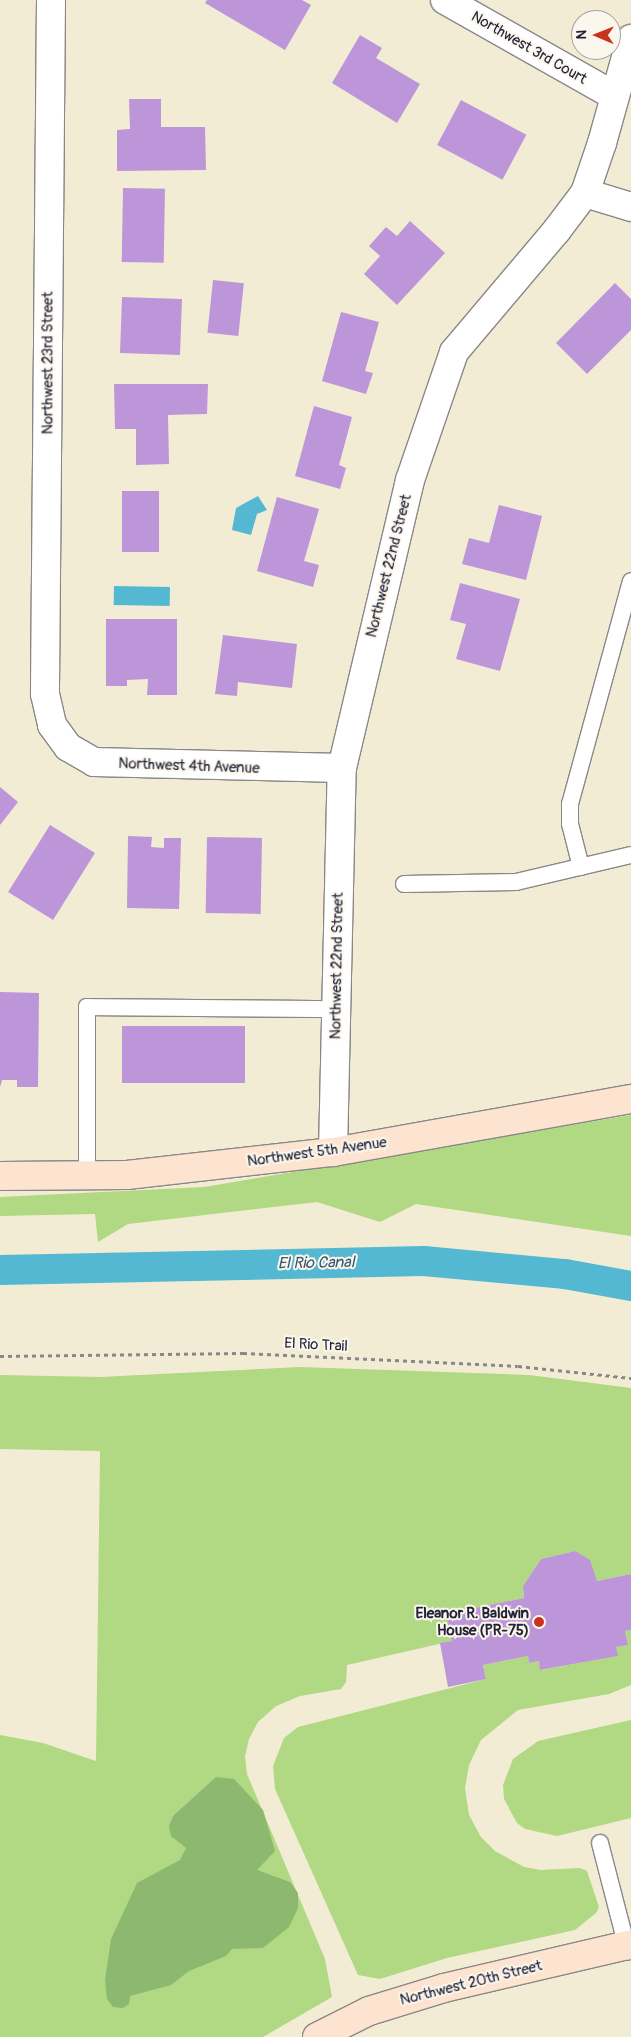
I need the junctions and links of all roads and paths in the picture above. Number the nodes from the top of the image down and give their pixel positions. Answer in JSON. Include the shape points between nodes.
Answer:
{"nodes":[{"id":1,"x":51,"y":0,"type":"edge"},
{"id":2,"x":445,"y":0,"type":"edge"},
{"id":3,"x":631,"y":39,"type":"edge"},
{"id":4,"x":614,"y":96,"type":"junction"},
{"id":5,"x":585,"y":192,"type":"junction"},
{"id":6,"x":631,"y":207,"type":"edge"},
{"id":7,"x":631,"y":581,"type":"edge"},
{"id":8,"x":52,"y":725,"type":"joint"},
{"id":9,"x":342,"y":768,"type":"junction"},
{"id":10,"x":631,"y":855,"type":"edge"},
{"id":11,"x":582,"y":867,"type":"junction"},
{"id":12,"x":404,"y":884,"type":"dead end"},
{"id":13,"x":337,"y":1009,"type":"junction"},
{"id":14,"x":631,"y":1099,"type":"edge"},
{"id":15,"x":333,"y":1152,"type":"junction"},
{"id":16,"x":87,"y":1175,"type":"junction"},
{"id":17,"x":0,"y":1176,"type":"edge"},
{"id":18,"x":0,"y":1356,"type":"edge"},
{"id":19,"x":631,"y":1378,"type":"edge"},
{"id":20,"x":600,"y":1843,"type":"dead end"},
{"id":21,"x":629,"y":1949,"type":"edge"},
{"id":22,"x":317,"y":2037,"type":"edge"}],
"edges":[{"from":1,"to":8,"type":"street","name":"Northwest 23rd Street","via":[[45,694]]},
{"from":2,"to":4,"type":"street","name":"Northwest 3rd Court"},
{"from":3,"to":4,"type":"street","name":"Northwest 22nd Street"},
{"from":4,"to":5,"type":"street","name":"Northwest 22nd Street"},
{"from":5,"to":6,"type":"street"},
{"from":5,"to":9,"type":"street","name":"Northwest 22nd Street","via":[[454,352],[410,480]]},
{"from":7,"to":11,"type":"lane","via":[[570,804],[570,824]]},
{"from":8,"to":9,"type":"street","name":"Northwest 4th Avenue","via":[[68,747],[94,762]]},
{"from":9,"to":13,"type":"street","name":"Northwest 22nd Street"},
{"from":10,"to":11,"type":"lane"},
{"from":11,"to":12,"type":"lane","via":[[516,882]]},
{"from":13,"to":15,"type":"street","name":"Northwest 22nd Street"},
{"from":13,"to":16,"type":"lane","via":[[87,1008]]},
{"from":14,"to":15,"type":"street","name":"Northwest 5th Avenue"},
{"from":15,"to":16,"type":"street","name":"Northwest 5th Avenue","via":[[127,1175]]},
{"from":16,"to":17,"type":"street","name":"Northwest 5th Avenue"},
{"from":18,"to":19,"type":"path","name":"El Rio Trail","via":[[243,1353],[518,1366]]},
{"from":20,"to":21,"type":"lane"},
{"from":21,"to":22,"type":"street","name":"Northwest 20th Street","via":[[444,1988],[369,2012]]}]}
